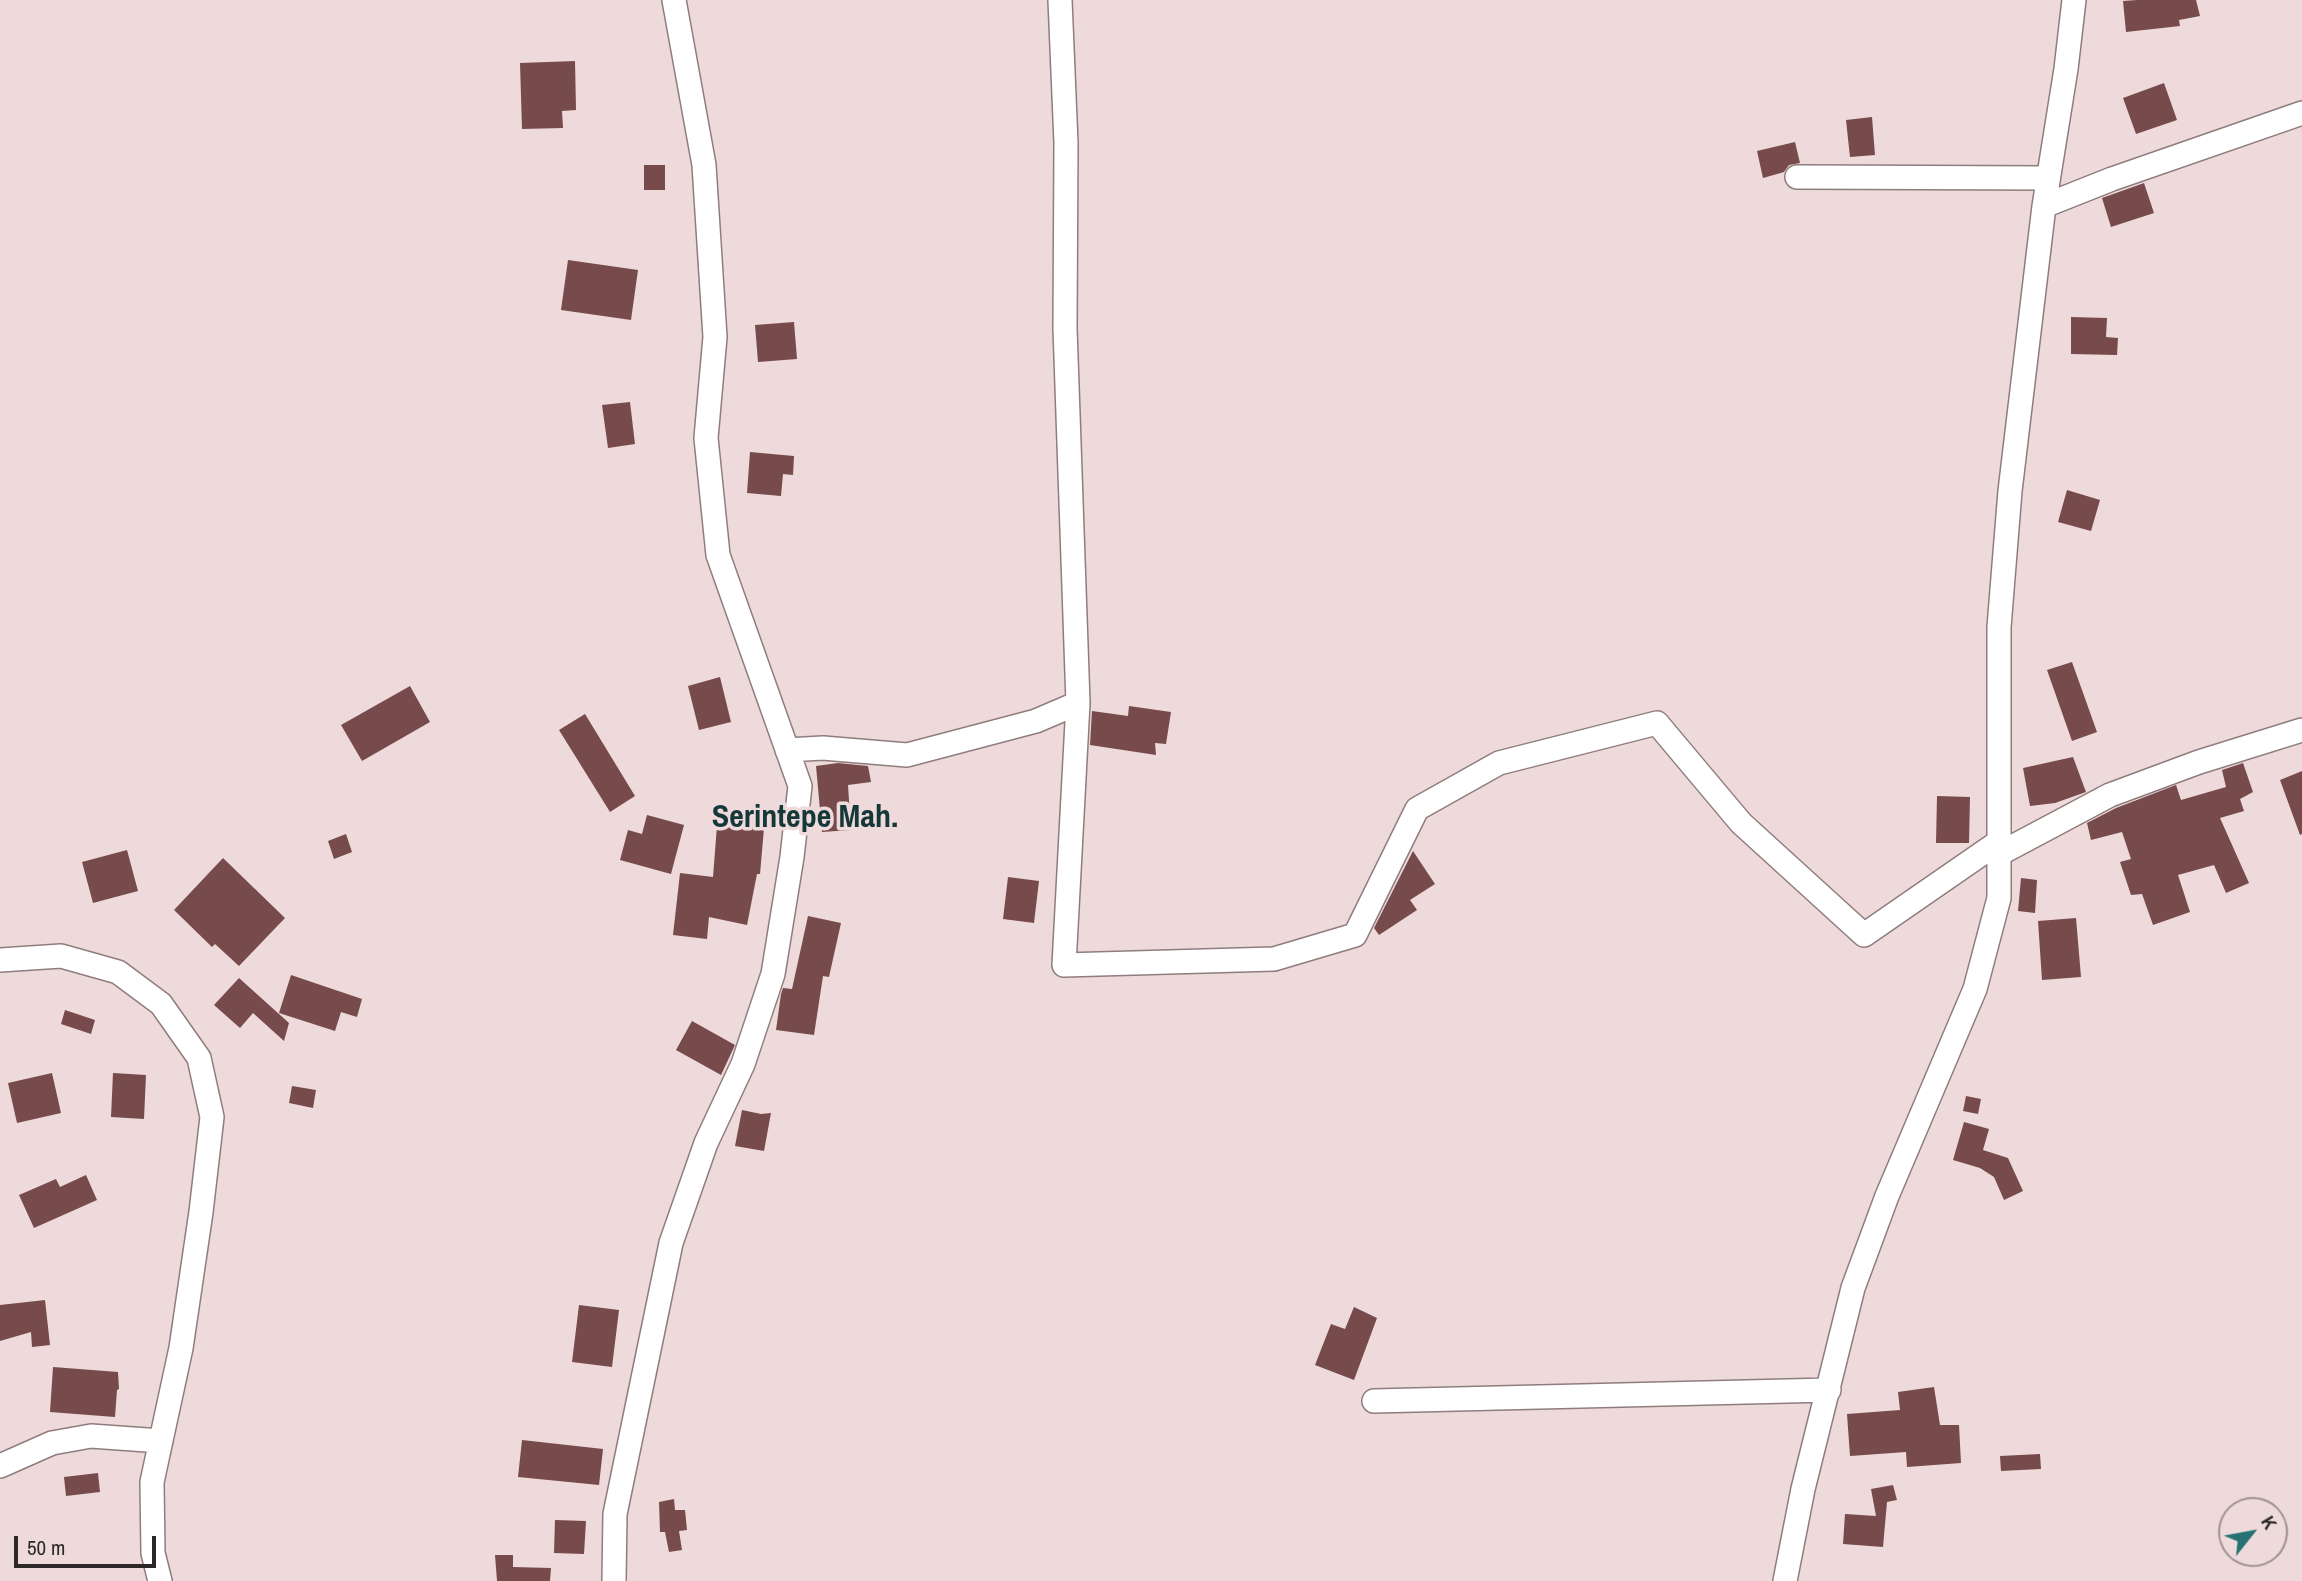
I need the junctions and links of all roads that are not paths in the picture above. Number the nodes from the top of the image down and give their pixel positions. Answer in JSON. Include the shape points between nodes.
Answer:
{"nodes":[{"id":1,"x":674,"y":0,"type":"edge"},
{"id":2,"x":1060,"y":0,"type":"edge"},
{"id":3,"x":2074,"y":0,"type":"edge"},
{"id":4,"x":2302,"y":113,"type":"edge"},
{"id":5,"x":1797,"y":177,"type":"dead end"},
{"id":6,"x":2048,"y":178,"type":"junction"},
{"id":7,"x":2044,"y":206,"type":"junction"},
{"id":8,"x":1078,"y":703,"type":"junction"},
{"id":9,"x":2302,"y":730,"type":"edge"},
{"id":10,"x":787,"y":750,"type":"junction"},
{"id":11,"x":1999,"y":847,"type":"junction"},
{"id":12,"x":0,"y":960,"type":"edge"},
{"id":13,"x":1829,"y":1390,"type":"junction"},
{"id":14,"x":1374,"y":1401,"type":"dead end"},
{"id":15,"x":161,"y":1441,"type":"junction"},
{"id":16,"x":0,"y":1466,"type":"edge"},
{"id":17,"x":160,"y":1581,"type":"edge"},
{"id":18,"x":614,"y":1581,"type":"edge"},
{"id":19,"x":1785,"y":1581,"type":"edge"}],
"edges":[{"from":1,"to":10,"type":"street","via":[[704,165],[715,337],[706,438],[718,555]]},
{"from":2,"to":8,"type":"street"},
{"from":3,"to":6,"type":"street"},
{"from":4,"to":7,"type":"street"},
{"from":5,"to":6,"type":"street"},
{"from":6,"to":7,"type":"street"},
{"from":7,"to":11,"type":"street","via":[[2010,491],[1999,627]]},
{"from":8,"to":10,"type":"street","via":[[1036,721],[907,755]]},
{"from":8,"to":11,"type":"street","via":[[1064,965],[1274,959],[1355,935],[1417,809],[1499,763],[1657,723],[1741,823],[1864,935]]},
{"from":9,"to":11,"type":"street","via":[[2110,795]]},
{"from":10,"to":18,"type":"street","via":[[800,786],[773,974],[743,1064],[706,1143],[671,1243],[615,1514]]},
{"from":11,"to":13,"type":"street","via":[[1999,898],[1975,989],[1853,1287]]},
{"from":12,"to":15,"type":"street","via":[[61,956],[118,972],[161,1003],[199,1058],[212,1117],[181,1348]]},
{"from":13,"to":14,"type":"street"},
{"from":13,"to":19,"type":"street"},
{"from":15,"to":16,"type":"street","via":[[91,1436],[52,1443]]},
{"from":15,"to":17,"type":"street","via":[[152,1482],[153,1553]]}]}
